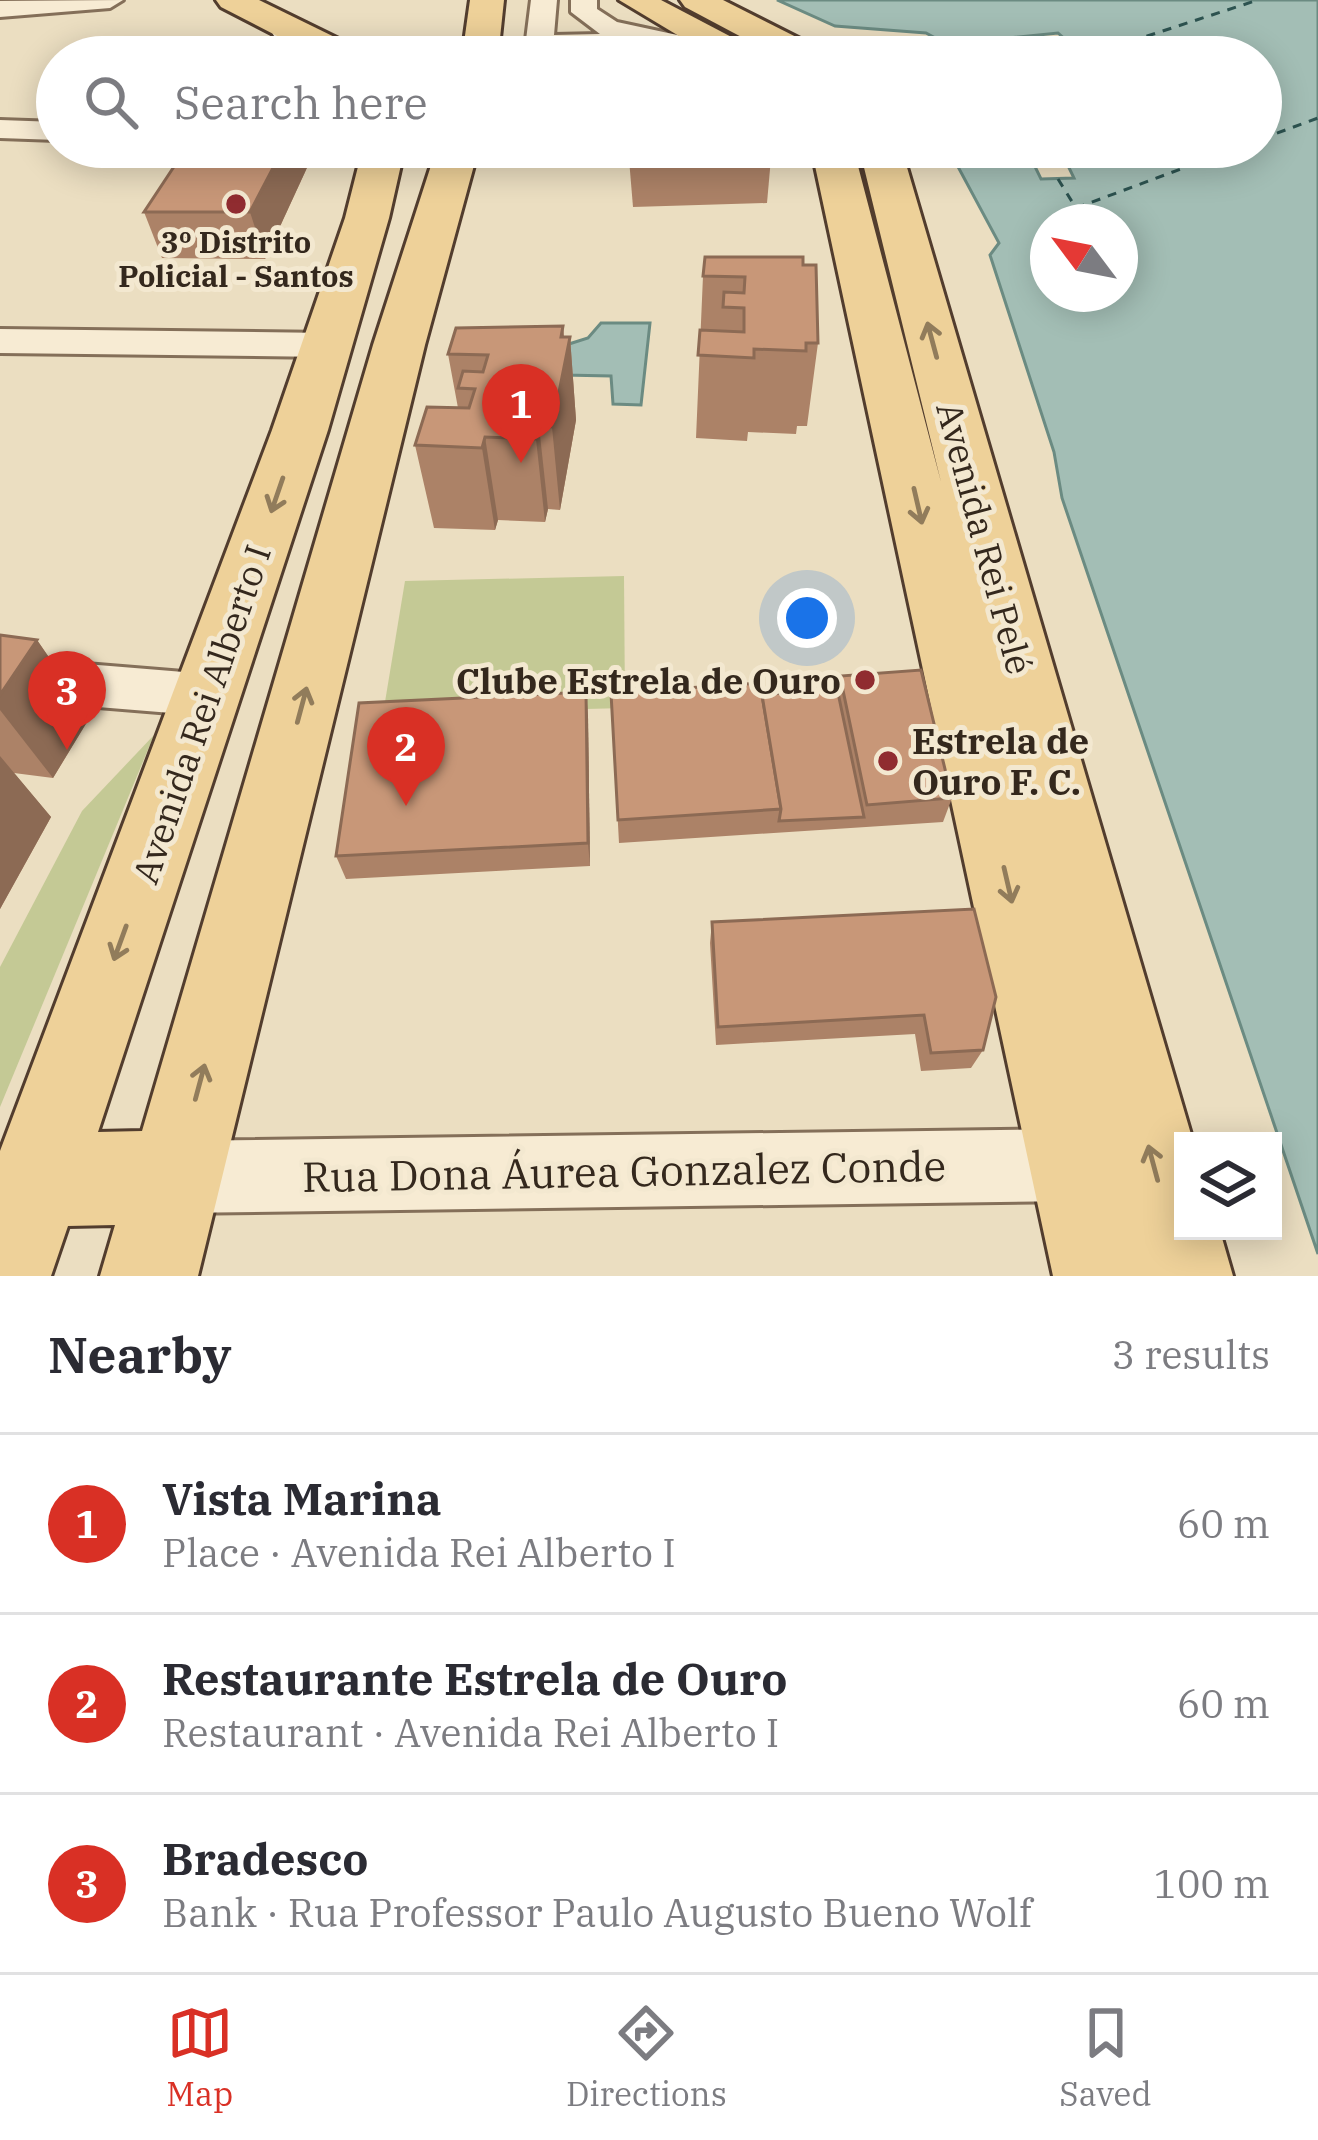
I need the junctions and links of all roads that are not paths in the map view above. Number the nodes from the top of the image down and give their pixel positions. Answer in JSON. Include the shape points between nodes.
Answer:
{"nodes":[{"id":1,"x":233,"y":0,"type":"edge"},
{"id":2,"x":487,"y":0,"type":"edge"},
{"id":3,"x":544,"y":0,"type":"edge"},
{"id":4,"x":584,"y":0,"type":"edge"},
{"id":5,"x":636,"y":0,"type":"edge"},
{"id":6,"x":697,"y":0,"type":"edge"},
{"id":7,"x":103,"y":1,"type":"edge"},
{"id":8,"x":0,"y":9,"type":"edge"},
{"id":9,"x":280,"y":36,"type":"edge"},
{"id":10,"x":481,"y":36,"type":"edge"},
{"id":11,"x":534,"y":36,"type":"edge"},
{"id":12,"x":645,"y":36,"type":"edge"},
{"id":13,"x":702,"y":36,"type":"edge"},
{"id":14,"x":766,"y":36,"type":"edge"},
{"id":15,"x":0,"y":129,"type":"edge"},
{"id":16,"x":36,"y":130,"type":"edge"},
{"id":17,"x":379,"y":168,"type":"edge"},
{"id":18,"x":451,"y":168,"type":"edge"},
{"id":19,"x":837,"y":168,"type":"edge"},
{"id":20,"x":886,"y":168,"type":"edge"},
{"id":21,"x":367,"y":218,"type":"junction"},
{"id":22,"x":436,"y":218,"type":"junction"},
{"id":23,"x":0,"y":341,"type":"edge"},
{"id":24,"x":363,"y":345,"type":"junction"},
{"id":25,"x":300,"y":430,"type":"junction"},
{"id":26,"x":377,"y":430,"type":"junction"},
{"id":27,"x":0,"y":678,"type":"edge"},
{"id":28,"x":208,"y":694,"type":"junction"},
{"id":29,"x":1073,"y":1165,"type":"junction"},
{"id":30,"x":175,"y":1177,"type":"junction"},
{"id":31,"x":36,"y":1180,"type":"junction"},
{"id":32,"x":2,"y":1276,"type":"edge"},
{"id":33,"x":149,"y":1276,"type":"edge"},
{"id":34,"x":1102,"y":1276,"type":"edge"},
{"id":35,"x":1184,"y":1276,"type":"edge"}],
"edges":[{"from":1,"to":9,"type":"main road"},
{"from":2,"to":10,"type":"main road"},
{"from":3,"to":11,"type":"street"},
{"from":4,"to":12,"type":"street","via":[[584,12],[608,28]]},
{"from":5,"to":13,"type":"main road"},
{"from":6,"to":14,"type":"main road"},
{"from":7,"to":8,"type":"street"},
{"from":15,"to":16,"type":"street"},
{"from":17,"to":21,"type":"main road","name":"Avenida Rei Alberto I"},
{"from":18,"to":22,"type":"main road","name":"Avenida Rei Alberto I"},
{"from":19,"to":29,"type":"main road","name":"Avenida Rei Pelé","one_way":true},
{"from":35,"to":20,"type":"main road","name":"Avenida Rei Pelé","one_way":true},
{"from":21,"to":22,"type":"main road"},
{"from":21,"to":24,"type":"main road","name":"Avenida Rei Alberto I"},
{"from":22,"to":24,"type":"main road","name":"Avenida Rei Alberto I"},
{"from":23,"to":24,"type":"street"},
{"from":24,"to":25,"type":"main road","name":"Avenida Rei Alberto I"},
{"from":24,"to":26,"type":"main road","name":"Avenida Rei Alberto I"},
{"from":25,"to":26,"type":"main road"},
{"from":25,"to":28,"type":"main road","name":"Avenida Rei Alberto I","one_way":true},
{"from":30,"to":26,"type":"main road","name":"Avenida Rei Alberto I","one_way":true},
{"from":27,"to":28,"type":"street"},
{"from":28,"to":31,"type":"main road","name":"Avenida Rei Alberto I","one_way":true},
{"from":29,"to":30,"type":"street","name":"Rua Dona Áurea Gonzalez Conde"},
{"from":29,"to":34,"type":"main road","name":"Avenida Rei Pelé"},
{"from":30,"to":31,"type":"main road"},
{"from":30,"to":33,"type":"main road","name":"Avenida Rei Alberto I"},
{"from":31,"to":32,"type":"main road","name":"Avenida Rei Alberto I"}]}
